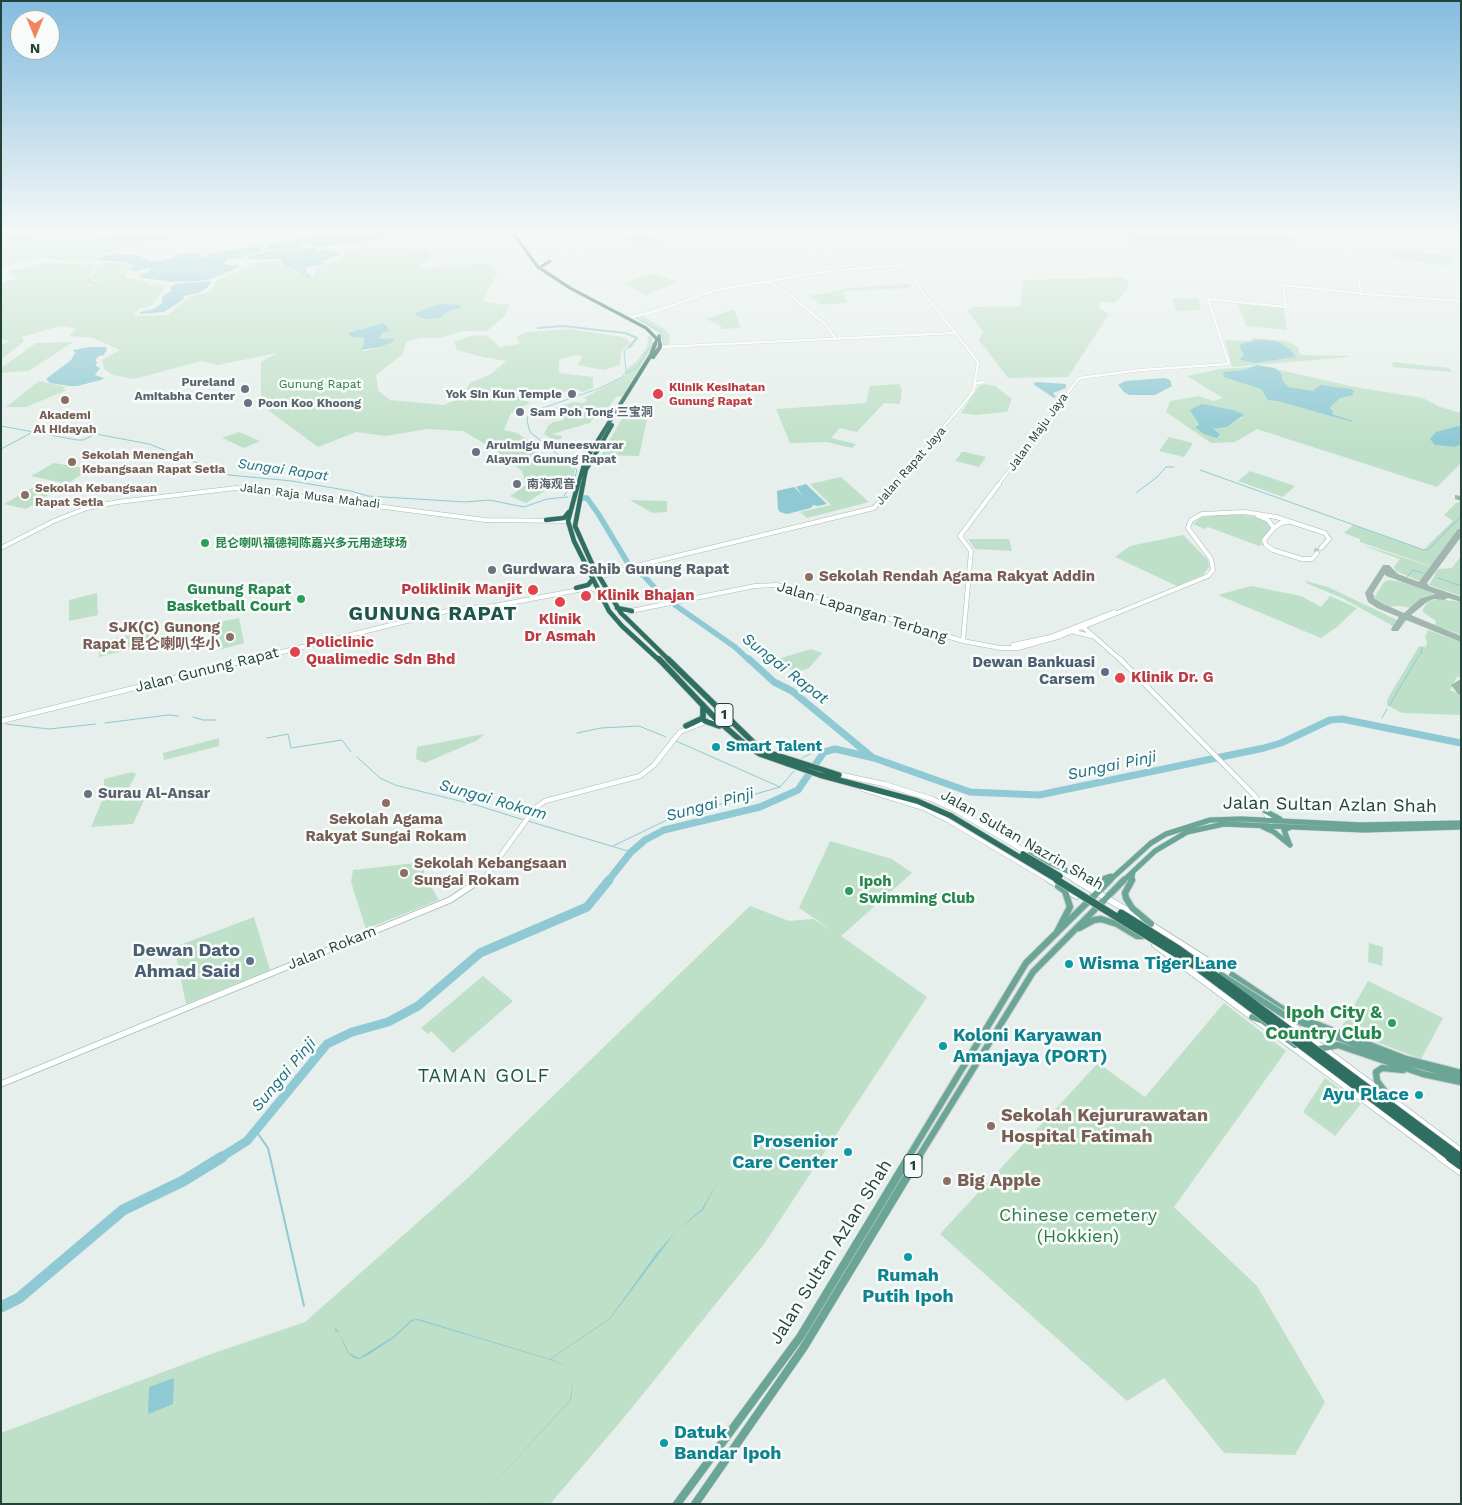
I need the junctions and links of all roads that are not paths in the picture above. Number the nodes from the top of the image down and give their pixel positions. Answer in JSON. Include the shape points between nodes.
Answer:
{"nodes":[{"id":1,"x":599,"y":303,"type":"edge"},
{"id":2,"x":603,"y":303,"type":"edge"},
{"id":3,"x":678,"y":303,"type":"edge"},
{"id":4,"x":800,"y":303,"type":"edge"},
{"id":5,"x":932,"y":303,"type":"edge"},
{"id":6,"x":1209,"y":303,"type":"edge"},
{"id":7,"x":1249,"y":303,"type":"edge"},
{"id":8,"x":1285,"y":303,"type":"edge"},
{"id":9,"x":633,"y":319,"type":"junction"},
{"id":10,"x":955,"y":333,"type":"junction"},
{"id":11,"x":836,"y":339,"type":"junction"},
{"id":12,"x":659,"y":345,"type":"junction"},
{"id":13,"x":984,"y":382,"type":"dead end"},
{"id":14,"x":974,"y":384,"type":"junction"},
{"id":15,"x":305,"y":496,"type":"junction"},
{"id":16,"x":578,"y":504,"type":"junction"},
{"id":17,"x":571,"y":507,"type":"junction"},
{"id":18,"x":1244,"y":512,"type":"junction"},
{"id":19,"x":546,"y":520,"type":"junction"},
{"id":20,"x":569,"y":520,"type":"junction"},
{"id":21,"x":554,"y":521,"type":"junction"},
{"id":22,"x":1293,"y":522,"type":"junction"},
{"id":23,"x":575,"y":526,"type":"junction"},
{"id":24,"x":1274,"y":528,"type":"junction"},
{"id":25,"x":570,"y":530,"type":"junction"},
{"id":26,"x":1,"y":546,"type":"edge"},
{"id":27,"x":1321,"y":547,"type":"tunnel mouth"},
{"id":28,"x":1316,"y":553,"type":"dead end"},
{"id":29,"x":599,"y":577,"type":"junction"},
{"id":30,"x":593,"y":579,"type":"junction"},
{"id":31,"x":596,"y":586,"type":"junction"},
{"id":32,"x":576,"y":588,"type":"junction"},
{"id":33,"x":559,"y":593,"type":"junction"},
{"id":34,"x":601,"y":597,"type":"junction"},
{"id":35,"x":1126,"y":610,"type":"junction"},
{"id":36,"x":632,"y":611,"type":"junction"},
{"id":37,"x":622,"y":614,"type":"junction"},
{"id":38,"x":1106,"y":615,"type":"junction"},
{"id":39,"x":1093,"y":624,"type":"junction"},
{"id":40,"x":1083,"y":627,"type":"junction"},
{"id":41,"x":1072,"y":632,"type":"junction"},
{"id":42,"x":1059,"y":633,"type":"junction"},
{"id":43,"x":1092,"y":635,"type":"junction"},
{"id":44,"x":639,"y":641,"type":"junction"},
{"id":45,"x":962,"y":641,"type":"junction"},
{"id":46,"x":1024,"y":644,"type":"junction"},
{"id":47,"x":980,"y":645,"type":"junction"},
{"id":48,"x":1007,"y":646,"type":"junction"},
{"id":49,"x":1018,"y":648,"type":"junction"},
{"id":50,"x":695,"y":686,"type":"junction"},
{"id":51,"x":703,"y":705,"type":"junction"},
{"id":52,"x":715,"y":717,"type":"junction"},
{"id":53,"x":1,"y":721,"type":"edge"},
{"id":54,"x":705,"y":721,"type":"junction"},
{"id":55,"x":686,"y":726,"type":"junction"},
{"id":56,"x":737,"y":728,"type":"junction"},
{"id":57,"x":748,"y":746,"type":"junction"},
{"id":58,"x":802,"y":766,"type":"junction"},
{"id":59,"x":822,"y":773,"type":"junction"},
{"id":60,"x":835,"y":774,"type":"junction"},
{"id":61,"x":633,"y":778,"type":"junction"},
{"id":62,"x":1263,"y":811,"type":"junction"},
{"id":63,"x":952,"y":815,"type":"junction"},
{"id":64,"x":1252,"y":821,"type":"junction"},
{"id":65,"x":1286,"y":821,"type":"junction"},
{"id":66,"x":1270,"y":822,"type":"junction"},
{"id":67,"x":1461,"y":823,"type":"edge"},
{"id":68,"x":1296,"y":826,"type":"junction"},
{"id":69,"x":1461,"y":828,"type":"edge"},
{"id":70,"x":1030,"y":854,"type":"junction"},
{"id":71,"x":1133,"y":872,"type":"junction"},
{"id":72,"x":1114,"y":875,"type":"junction"},
{"id":73,"x":1067,"y":876,"type":"junction"},
{"id":74,"x":1060,"y":886,"type":"junction"},
{"id":75,"x":1096,"y":892,"type":"junction"},
{"id":76,"x":1106,"y":897,"type":"junction"},
{"id":77,"x":1087,"y":902,"type":"junction"},
{"id":78,"x":1097,"y":908,"type":"junction"},
{"id":79,"x":1148,"y":923,"type":"junction"},
{"id":80,"x":1057,"y":933,"type":"junction"},
{"id":81,"x":1068,"y":936,"type":"junction"},
{"id":82,"x":1142,"y":936,"type":"junction"},
{"id":83,"x":1155,"y":944,"type":"junction"},
{"id":84,"x":1180,"y":950,"type":"junction"},
{"id":85,"x":1232,"y":975,"type":"junction"},
{"id":86,"x":1252,"y":1017,"type":"junction"},
{"id":87,"x":1322,"y":1048,"type":"junction"},
{"id":88,"x":1423,"y":1074,"type":"junction"},
{"id":89,"x":1461,"y":1075,"type":"edge"},
{"id":90,"x":1461,"y":1082,"type":"edge"},
{"id":91,"x":1,"y":1084,"type":"edge"},
{"id":92,"x":1392,"y":1101,"type":"junction"},
{"id":93,"x":1461,"y":1151,"type":"edge"},
{"id":94,"x":1461,"y":1157,"type":"edge"},
{"id":95,"x":1461,"y":1165,"type":"edge"},
{"id":96,"x":1461,"y":1172,"type":"edge"},
{"id":97,"x":677,"y":1504,"type":"edge"},
{"id":98,"x":694,"y":1504,"type":"edge"}],
"edges":[{"from":1,"to":9,"type":"highway"},
{"from":2,"to":9,"type":"highway"},
{"from":3,"to":9,"type":"street"},
{"from":4,"to":11,"type":"street","via":[[828,327]]},
{"from":5,"to":10,"type":"street","name":"Jalan Rapat Jaya"},
{"from":6,"to":45,"type":"street","name":"Jalan Maju Jaya","via":[[1230,364],[1141,370],[1078,379],[960,536],[971,551]]},
{"from":7,"to":8,"type":"street","name":"Jalan Maju Jaya","via":[[1286,307]]},
{"from":9,"to":12,"type":"highway","via":[[658,335]]},
{"from":10,"to":11,"type":"street"},
{"from":10,"to":14,"type":"street","name":"Jalan Rapat Jaya","via":[[978,360]]},
{"from":11,"to":12,"type":"street"},
{"from":12,"to":16,"type":"highway","name":"Jalan Sultan Nazrin Shah","number":"1","via":[[595,452],[586,470]]},
{"from":12,"to":17,"type":"highway","name":"Jalan Sultan Nazrin Shah","number":"1","via":[[585,461]]},
{"from":13,"to":14,"type":"street"},
{"from":14,"to":29,"type":"street","name":"Jalan Rapat Jaya","via":[[973,392],[958,413],[874,508]]},
{"from":15,"to":19,"type":"street","name":"Jalan Raja Musa Mahadi","via":[[480,518]]},
{"from":15,"to":21,"type":"street","name":"Jalan Raja Musa Mahadi","via":[[485,520]]},
{"from":15,"to":26,"type":"street","name":"Jalan Raja Musa Mahadi","via":[[236,488],[118,502],[72,513]]},
{"from":15,"to":26,"type":"street","name":"Jalan Raja Musa Mahadi","via":[[236,486],[118,500],[73,511]]},
{"from":16,"to":20,"type":"highway"},
{"from":16,"to":23,"type":"highway","name":"Jalan Sultan Nazrin Shah","number":"1"},
{"from":17,"to":19,"type":"highway","via":[[564,518]]},
{"from":17,"to":20,"type":"highway","name":"Jalan Sultan Nazrin Shah","number":"1"},
{"from":18,"to":22,"type":"street","name":"Jalan Lapangan Terbang"},
{"from":18,"to":24,"type":"street","name":"Jalan Lapangan Terbang","via":[[1266,519]]},
{"from":18,"to":35,"type":"street","name":"Jalan Lapangan Terbang","via":[[1208,513],[1191,520],[1189,530],[1211,559],[1212,572],[1205,578]]},
{"from":19,"to":20,"type":"street","name":"Jalan Raja Musa Mahadi"},
{"from":20,"to":21,"type":"street","name":"Jalan Raja Musa Mahadi"},
{"from":20,"to":23,"type":"highway"},
{"from":20,"to":25,"type":"highway","name":"Jalan Sultan Nazrin Shah","number":"1"},
{"from":21,"to":25,"type":"highway","via":[[564,522]]},
{"from":22,"to":24,"type":"street","via":[[1281,523]]},
{"from":22,"to":27,"type":"street","name":"Jalan Lapangan Terbang","via":[[1324,533],[1329,540]]},
{"from":23,"to":29,"type":"highway","name":"Jalan Sultan Nazrin Shah","number":"1"},
{"from":24,"to":28,"type":"street","via":[[1264,540],[1268,547],[1302,559],[1312,559]]},
{"from":25,"to":30,"type":"highway","name":"Jalan Sultan Nazrin Shah","number":"1"},
{"from":29,"to":37,"type":"highway","name":"Jalan Sultan Nazrin Shah","number":"1"},
{"from":30,"to":31,"type":"highway","name":"Jalan Sultan Nazrin Shah","number":"1"},
{"from":30,"to":32,"type":"highway","via":[[588,585]]},
{"from":31,"to":32,"type":"street","name":"Jalan Gunung Rapat"},
{"from":31,"to":34,"type":"highway","name":"Jalan Sultan Nazrin Shah","number":"1"},
{"from":31,"to":37,"type":"highway","via":[[613,612]]},
{"from":32,"to":33,"type":"street","name":"Jalan Gunung Rapat"},
{"from":33,"to":34,"type":"street","name":"Jalan Gunung Rapat","via":[[589,588],[595,589]]},
{"from":33,"to":53,"type":"street","name":"Jalan Gunung Rapat","via":[[494,606],[454,609]]},
{"from":34,"to":44,"type":"highway","name":"Jalan Sultan Nazrin Shah","number":"1","via":[[613,615]]},
{"from":35,"to":38,"type":"street","name":"Jalan Lapangan Terbang"},
{"from":35,"to":39,"type":"street","name":"Jalan Lapangan Terbang"},
{"from":36,"to":37,"type":"highway"},
{"from":36,"to":37,"type":"highway"},
{"from":36,"to":45,"type":"street","name":"Jalan Lapangan Terbang","via":[[777,584]]},
{"from":37,"to":44,"type":"highway","via":[[619,619]]},
{"from":37,"to":50,"type":"highway","name":"Jalan Sultan Nazrin Shah","number":"1"},
{"from":38,"to":40,"type":"street"},
{"from":38,"to":42,"type":"street","name":"Jalan Lapangan Terbang"},
{"from":39,"to":40,"type":"street","name":"Jalan Lapangan Terbang"},
{"from":39,"to":43,"type":"street","via":[[1088,628]]},
{"from":40,"to":41,"type":"street","name":"Jalan Lapangan Terbang"},
{"from":40,"to":42,"type":"street"},
{"from":40,"to":43,"type":"street"},
{"from":41,"to":43,"type":"street"},
{"from":41,"to":49,"type":"street","name":"Jalan Lapangan Terbang"},
{"from":42,"to":46,"type":"street","name":"Jalan Lapangan Terbang"},
{"from":43,"to":62,"type":"street","via":[[1129,667],[1209,749],[1254,796]]},
{"from":44,"to":51,"type":"highway","name":"Jalan Sultan Nazrin Shah","number":"1"},
{"from":45,"to":47,"type":"street","name":"Jalan Lapangan Terbang"},
{"from":46,"to":48,"type":"street","name":"Jalan Lapangan Terbang"},
{"from":46,"to":49,"type":"street"},
{"from":47,"to":48,"type":"street","name":"Jalan Lapangan Terbang"},
{"from":47,"to":49,"type":"street","name":"Jalan Lapangan Terbang"},
{"from":48,"to":49,"type":"street"},
{"from":50,"to":52,"type":"highway","via":[[695,690],[715,710]]},
{"from":50,"to":56,"type":"highway","name":"Jalan Sultan Nazrin Shah","number":"1"},
{"from":51,"to":52,"type":"highway","name":"Jalan Sultan Nazrin Shah","number":"1"},
{"from":51,"to":55,"type":"highway","via":[[704,718]]},
{"from":52,"to":54,"type":"street","name":"Jalan Rokam"},
{"from":52,"to":55,"type":"street","name":"Jalan Rokam"},
{"from":52,"to":56,"type":"highway","via":[[723,718]]},
{"from":52,"to":57,"type":"highway","name":"Jalan Sultan Nazrin Shah","number":"1"},
{"from":54,"to":57,"type":"highway","via":[[716,722]]},
{"from":54,"to":61,"type":"street","name":"Jalan Rokam","via":[[682,730],[649,770]]},
{"from":55,"to":61,"type":"street","name":"Jalan Rokam","via":[[674,734],[648,769]]},
{"from":56,"to":58,"type":"highway","name":"Jalan Sultan Nazrin Shah","number":"1","via":[[770,753]]},
{"from":57,"to":58,"type":"highway","name":"Jalan Sultan Nazrin Shah","number":"1","via":[[772,759]]},
{"from":58,"to":59,"type":"highway","name":"Jalan Sultan Nazrin Shah","number":"1"},
{"from":59,"to":60,"type":"highway","name":"Jalan Sultan Nazrin Shah","number":"1"},
{"from":59,"to":63,"type":"highway","name":"Jalan Sultan Nazrin Shah","via":[[917,801]]},
{"from":59,"to":74,"type":"street","number":"1","via":[[928,810]]},
{"from":60,"to":63,"type":"highway","name":"Jalan Sultan Nazrin Shah","via":[[916,798]]},
{"from":60,"to":70,"type":"street","number":"1","via":[[884,784],[932,800]]},
{"from":61,"to":91,"type":"street","name":"Jalan Rokam","via":[[545,801],[531,814],[486,876],[450,900]]},
{"from":62,"to":64,"type":"main road"},
{"from":62,"to":65,"type":"main road"},
{"from":62,"to":66,"type":"street"},
{"from":63,"to":84,"type":"highway","name":"Jalan Sultan Nazrin Shah","bridge":true},
{"from":63,"to":95,"type":"highway","name":"Jalan Sultan Nazrin Shah","bridge":true,"via":[[1192,963]]},
{"from":64,"to":66,"type":"main road","name":"Jalan Sultan Azlan Shah"},
{"from":64,"to":68,"type":"main road","via":[[1290,845],[1284,830]]},
{"from":64,"to":71,"type":"main road","name":"Jalan Sultan Azlan Shah","via":[[1211,825],[1187,832],[1162,845]]},
{"from":64,"to":72,"type":"main road","name":"Jalan Sultan Azlan Shah","via":[[1210,820],[1180,828],[1151,842]]},
{"from":65,"to":66,"type":"main road","name":"Jalan Sultan Azlan Shah"},
{"from":65,"to":67,"type":"main road","name":"Jalan Sultan Azlan Shah","via":[[1361,825]]},
{"from":66,"to":68,"type":"main road","name":"Jalan Sultan Azlan Shah"},
{"from":68,"to":69,"type":"main road","name":"Jalan Sultan Azlan Shah","via":[[1364,830]]},
{"from":70,"to":72,"type":"main road","via":[[1085,879],[1099,880]]},
{"from":70,"to":73,"type":"street","number":"1"},
{"from":71,"to":76,"type":"main road","name":"Jalan Sultan Azlan Shah"},
{"from":71,"to":79,"type":"main road","via":[[1126,898]]},
{"from":72,"to":75,"type":"main road","name":"Jalan Sultan Azlan Shah"},
{"from":73,"to":74,"type":"street","via":[[1071,882],[1068,886]]},
{"from":73,"to":75,"type":"street","number":"1"},
{"from":74,"to":77,"type":"street","number":"1"},
{"from":74,"to":80,"type":"main road","via":[[1070,907]]},
{"from":75,"to":76,"type":"street","number":"1"},
{"from":75,"to":77,"type":"main road","name":"Jalan Sultan Azlan Shah","number":"1"},
{"from":76,"to":78,"type":"main road","name":"Jalan Sultan Azlan Shah","number":"1"},
{"from":76,"to":79,"type":"street"},
{"from":77,"to":78,"type":"street","number":"1"},
{"from":77,"to":80,"type":"main road","name":"Jalan Sultan Azlan Shah","number":"1"},
{"from":78,"to":81,"type":"main road","name":"Jalan Sultan Azlan Shah","number":"1"},
{"from":78,"to":82,"type":"street"},
{"from":79,"to":83,"type":"street","via":[[1130,914],[1120,917]]},
{"from":79,"to":85,"type":"street"},
{"from":80,"to":97,"type":"main road","name":"Jalan Sultan Azlan Shah","number":"1","via":[[1026,963],[800,1337]]},
{"from":81,"to":82,"type":"main road","via":[[1101,919]]},
{"from":81,"to":98,"type":"main road","name":"Jalan Sultan Azlan Shah","number":"1","via":[[1033,972],[804,1347]]},
{"from":82,"to":83,"type":"street"},
{"from":83,"to":86,"type":"street"},
{"from":84,"to":89,"type":"main road","bridge":true,"via":[[1286,1016],[1383,1056],[1443,1074]]},
{"from":84,"to":94,"type":"highway","name":"Jalan Sultan Nazrin Shah","bridge":true},
{"from":85,"to":87,"type":"street","via":[[1280,1018]]},
{"from":85,"to":89,"type":"main road","via":[[1281,1008],[1316,1024],[1406,1059]]},
{"from":86,"to":87,"type":"main road","via":[[1263,1021],[1300,1049],[1309,1052]]},
{"from":86,"to":96,"type":"street"},
{"from":87,"to":88,"type":"main road","via":[[1338,1045]]},
{"from":87,"to":92,"type":"street"},
{"from":88,"to":90,"type":"main road"},
{"from":88,"to":92,"type":"main road","via":[[1387,1068],[1377,1070],[1377,1081]]},
{"from":92,"to":93,"type":"street"}]}
